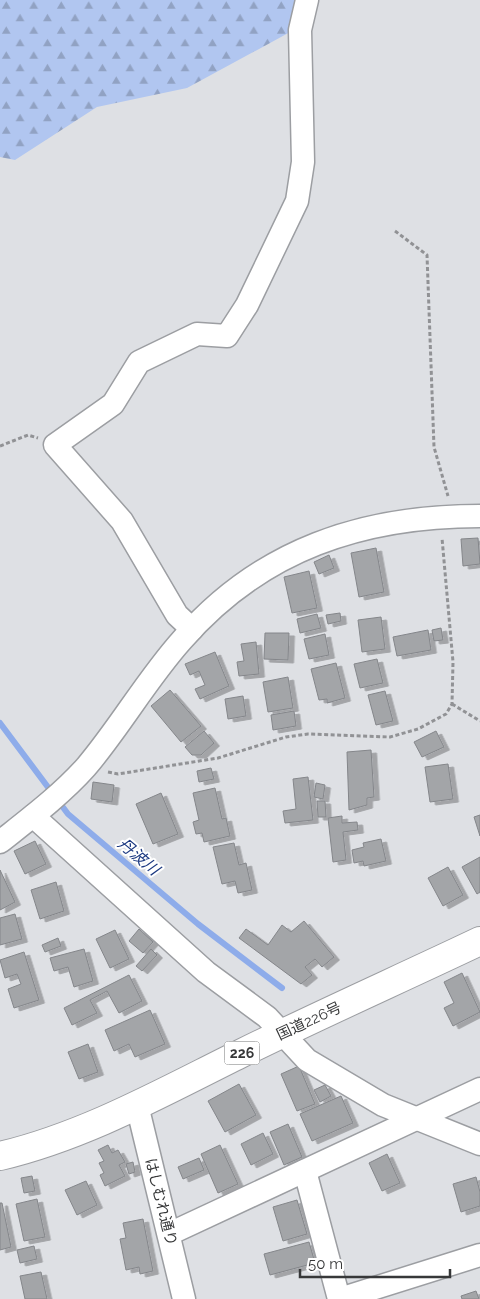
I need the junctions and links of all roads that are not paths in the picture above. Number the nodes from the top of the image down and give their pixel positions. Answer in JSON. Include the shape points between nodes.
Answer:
{"nodes":[{"id":1,"x":307,"y":0,"type":"edge"},
{"id":2,"x":480,"y":516,"type":"edge"},
{"id":3,"x":192,"y":629,"type":"junction"},
{"id":4,"x":36,"y":813,"type":"junction"},
{"id":5,"x":0,"y":842,"type":"edge"},
{"id":6,"x":480,"y":942,"type":"edge"},
{"id":7,"x":282,"y":1033,"type":"junction"},
{"id":8,"x":480,"y":1089,"type":"edge"},
{"id":9,"x":137,"y":1105,"type":"junction"},
{"id":10,"x":418,"y":1118,"type":"junction"},
{"id":11,"x":480,"y":1144,"type":"edge"},
{"id":12,"x":0,"y":1156,"type":"edge"},
{"id":13,"x":305,"y":1171,"type":"junction"},
{"id":14,"x":169,"y":1234,"type":"junction"},
{"id":15,"x":480,"y":1255,"type":"edge"},
{"id":16,"x":178,"y":1298,"type":"edge"},
{"id":17,"x":340,"y":1299,"type":"edge"}],
"edges":[{"from":1,"to":3,"type":"street","via":[[300,30],[303,162],[297,202],[247,305],[228,336],[197,334],[139,362],[113,404],[55,445],[122,521],[177,615]]},
{"from":2,"to":3,"type":"street","via":[[382,523],[332,537],[290,555],[252,578]]},
{"from":3,"to":4,"type":"street","via":[[85,767]]},
{"from":4,"to":5,"type":"street"},
{"from":4,"to":7,"type":"street","via":[[206,972],[267,1017]]},
{"from":6,"to":7,"type":"highway","name":"国道226号","number":"226"},
{"from":7,"to":9,"type":"highway","name":"国道226号","number":"226"},
{"from":7,"to":10,"type":"street","via":[[307,1060],[330,1075],[383,1105]]},
{"from":8,"to":10,"type":"street"},
{"from":9,"to":12,"type":"highway","name":"国道226号","number":"226","via":[[61,1137]]},
{"from":9,"to":14,"type":"street","name":"はしむれ通り"},
{"from":10,"to":11,"type":"street"},
{"from":10,"to":13,"type":"street"},
{"from":13,"to":14,"type":"street"},
{"from":13,"to":17,"type":"street"},
{"from":14,"to":16,"type":"street","name":"はしむれ通り"},
{"from":15,"to":17,"type":"street"}]}
